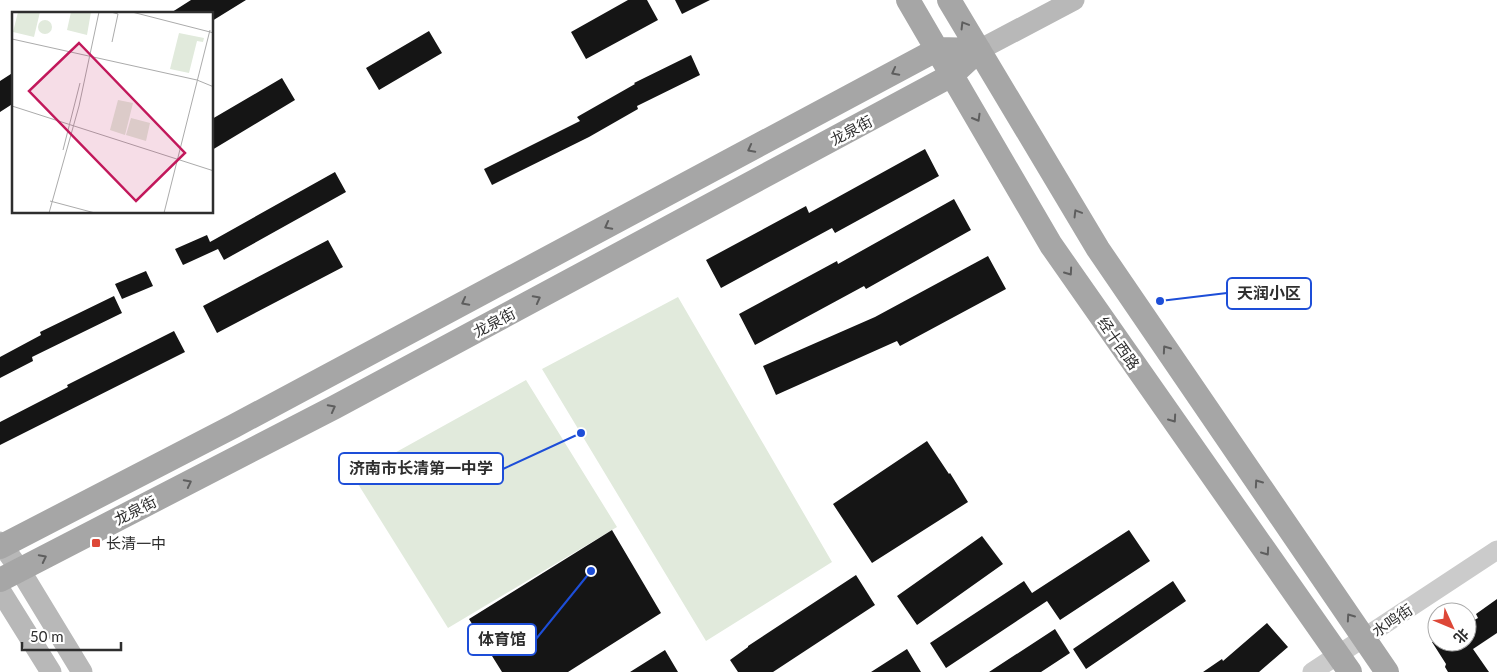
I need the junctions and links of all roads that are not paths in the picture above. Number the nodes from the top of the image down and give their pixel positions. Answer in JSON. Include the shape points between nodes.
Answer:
{"nodes":[{"id":1,"x":908,"y":0,"type":"edge"},
{"id":2,"x":949,"y":0,"type":"edge"},
{"id":3,"x":1074,"y":0,"type":"edge"},
{"id":4,"x":938,"y":49,"type":"junction"},
{"id":5,"x":979,"y":50,"type":"junction"},
{"id":6,"x":952,"y":75,"type":"junction"},
{"id":7,"x":1,"y":545,"type":"edge"},
{"id":8,"x":1497,"y":550,"type":"edge"},
{"id":9,"x":10,"y":575,"type":"edge"},
{"id":10,"x":0,"y":590,"type":"edge"},
{"id":11,"x":1365,"y":638,"type":"junction"},
{"id":12,"x":1344,"y":663,"type":"edge"},
{"id":13,"x":51,"y":672,"type":"edge"},
{"id":14,"x":82,"y":672,"type":"edge"},
{"id":15,"x":1312,"y":672,"type":"edge"},
{"id":16,"x":1387,"y":672,"type":"edge"}],
"edges":[{"from":1,"to":4,"type":"main road","name":"经十西路"},
{"from":5,"to":2,"type":"main road","one_way":true},
{"from":3,"to":5,"type":"main road","name":"龙泉街"},
{"from":4,"to":5,"type":"main road","name":"龙泉街"},
{"from":4,"to":6,"type":"main road","name":"经十西路"},
{"from":4,"to":7,"type":"main road","name":"龙泉街","one_way":true,"via":[[234,426]]},
{"from":5,"to":6,"type":"main road","name":"龙泉街"},
{"from":11,"to":5,"type":"main road","one_way":true,"via":[[1098,249]]},
{"from":9,"to":6,"type":"main road","name":"龙泉街","one_way":true,"via":[[336,407]]},
{"from":6,"to":12,"type":"main road","name":"经十西路","one_way":true,"via":[[1051,245]]},
{"from":7,"to":9,"type":"main road"},
{"from":8,"to":11,"type":"street","name":"水鸣街"},
{"from":9,"to":14,"type":"main road"},
{"from":10,"to":13,"type":"main road"},
{"from":11,"to":12,"type":"street","name":"水鸣街"},
{"from":11,"to":16,"type":"main road"},
{"from":12,"to":15,"type":"street","name":"水鸣街"}]}
